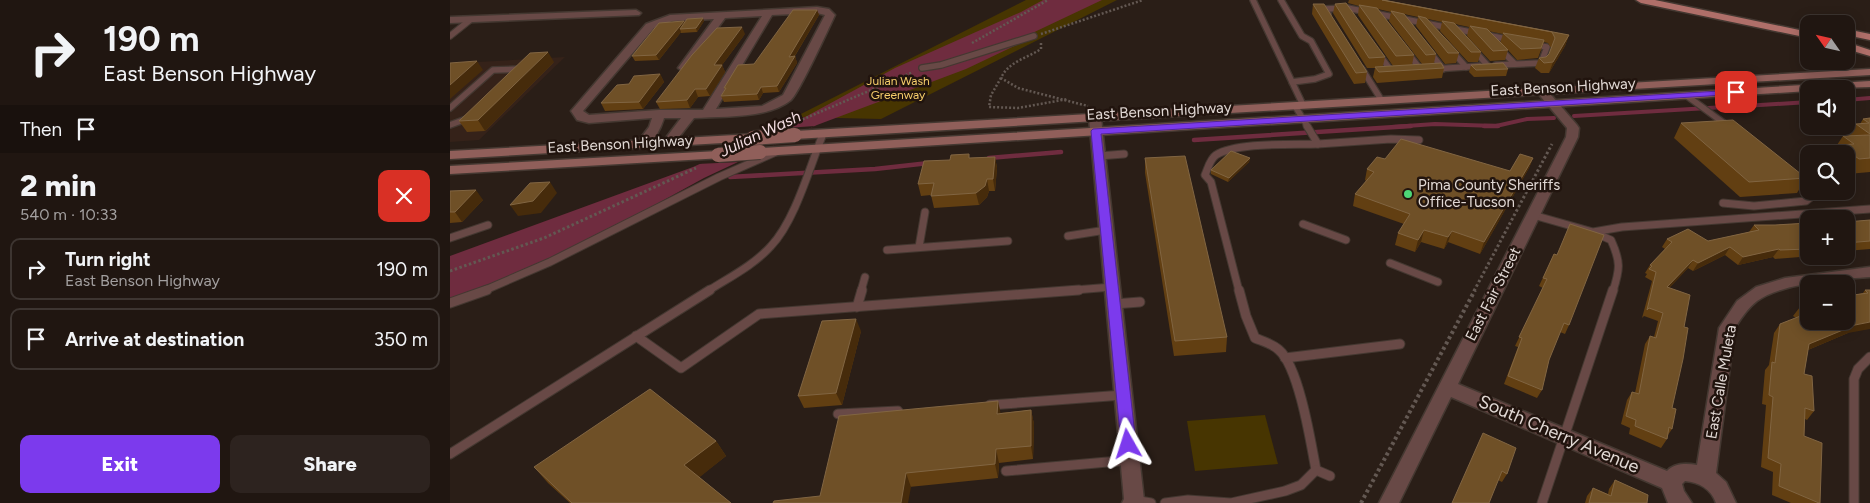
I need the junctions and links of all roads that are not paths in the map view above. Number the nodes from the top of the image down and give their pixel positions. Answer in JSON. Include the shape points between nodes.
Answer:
{"nodes":[{"id":1,"x":1253,"y":0,"type":"edge"},
{"id":2,"x":1281,"y":0,"type":"edge"},
{"id":3,"x":1641,"y":0,"type":"edge"},
{"id":4,"x":1689,"y":0,"type":"edge"},
{"id":5,"x":1347,"y":8,"type":"junction"},
{"id":6,"x":770,"y":12,"type":"junction"},
{"id":7,"x":636,"y":13,"type":"dead end"},
{"id":8,"x":1378,"y":14,"type":"junction"},
{"id":9,"x":722,"y":15,"type":"junction"},
{"id":10,"x":1353,"y":16,"type":"edge"},
{"id":11,"x":1330,"y":17,"type":"edge"},
{"id":12,"x":1404,"y":19,"type":"junction"},
{"id":13,"x":450,"y":20,"type":"edge"},
{"id":14,"x":470,"y":20,"type":"junction"},
{"id":15,"x":1383,"y":21,"type":"edge"},
{"id":16,"x":1800,"y":23,"type":"edge"},
{"id":17,"x":1428,"y":24,"type":"junction"},
{"id":18,"x":1409,"y":26,"type":"edge"},
{"id":19,"x":1454,"y":29,"type":"junction"},
{"id":20,"x":1434,"y":31,"type":"edge"},
{"id":21,"x":1800,"y":33,"type":"edge"},
{"id":22,"x":1855,"y":34,"type":"edge"},
{"id":23,"x":450,"y":36,"type":"edge"},
{"id":24,"x":1034,"y":36,"type":"road end"},
{"id":25,"x":1461,"y":36,"type":"edge"},
{"id":26,"x":1487,"y":36,"type":"junction"},
{"id":27,"x":1870,"y":37,"type":"edge"},
{"id":28,"x":1522,"y":42,"type":"edge"},
{"id":29,"x":1468,"y":44,"type":"edge"},
{"id":30,"x":1530,"y":44,"type":"edge"},
{"id":31,"x":1447,"y":46,"type":"edge"},
{"id":32,"x":1855,"y":46,"type":"edge"},
{"id":33,"x":1426,"y":47,"type":"edge"},
{"id":34,"x":1855,"y":47,"type":"edge"},
{"id":35,"x":1375,"y":48,"type":"edge"},
{"id":36,"x":1870,"y":48,"type":"edge"},
{"id":37,"x":1405,"y":49,"type":"edge"},
{"id":38,"x":1870,"y":53,"type":"edge"},
{"id":39,"x":1515,"y":64,"type":"junction"},
{"id":40,"x":1360,"y":65,"type":"edge"},
{"id":41,"x":1488,"y":66,"type":"junction"},
{"id":42,"x":1466,"y":67,"type":"junction"},
{"id":43,"x":922,"y":68,"type":"dead end"},
{"id":44,"x":1443,"y":68,"type":"junction"},
{"id":45,"x":1411,"y":70,"type":"edge"},
{"id":46,"x":1421,"y":70,"type":"junction"},
{"id":47,"x":1402,"y":71,"type":"edge"},
{"id":48,"x":1383,"y":72,"type":"edge"},
{"id":49,"x":1392,"y":72,"type":"junction"},
{"id":50,"x":1870,"y":72,"type":"edge"},
{"id":51,"x":1365,"y":73,"type":"junction"},
{"id":52,"x":1374,"y":73,"type":"edge"},
{"id":53,"x":517,"y":75,"type":"edge"},
{"id":54,"x":676,"y":77,"type":"edge"},
{"id":55,"x":1292,"y":82,"type":"junction"},
{"id":56,"x":1870,"y":84,"type":"edge"},
{"id":57,"x":1542,"y":91,"type":"junction"},
{"id":58,"x":1688,"y":96,"type":"junction"},
{"id":59,"x":659,"y":100,"type":"edge"},
{"id":60,"x":1382,"y":101,"type":"junction"},
{"id":61,"x":1553,"y":104,"type":"junction"},
{"id":62,"x":1299,"y":106,"type":"junction"},
{"id":63,"x":450,"y":108,"type":"edge"},
{"id":64,"x":707,"y":114,"type":"junction"},
{"id":65,"x":476,"y":115,"type":"edge"},
{"id":66,"x":653,"y":115,"type":"junction"},
{"id":67,"x":690,"y":115,"type":"junction"},
{"id":68,"x":1303,"y":119,"type":"junction"},
{"id":69,"x":1096,"y":124,"type":"junction"},
{"id":70,"x":450,"y":125,"type":"edge"},
{"id":71,"x":823,"y":134,"type":"junction"},
{"id":72,"x":1738,"y":134,"type":"edge"},
{"id":73,"x":1314,"y":137,"type":"junction"},
{"id":74,"x":1419,"y":140,"type":"dead end"},
{"id":75,"x":668,"y":143,"type":"junction"},
{"id":76,"x":642,"y":144,"type":"junction"},
{"id":77,"x":817,"y":148,"type":"junction"},
{"id":78,"x":778,"y":151,"type":"junction"},
{"id":79,"x":1124,"y":154,"type":"dead end"},
{"id":80,"x":456,"y":155,"type":"edge"},
{"id":81,"x":1099,"y":156,"type":"junction"},
{"id":82,"x":450,"y":169,"type":"edge"},
{"id":83,"x":1785,"y":170,"type":"edge"},
{"id":84,"x":1800,"y":182,"type":"edge"},
{"id":85,"x":1808,"y":200,"type":"edge"},
{"id":86,"x":1723,"y":203,"type":"dead end"},
{"id":87,"x":1870,"y":209,"type":"edge"},
{"id":88,"x":925,"y":212,"type":"dead end"},
{"id":89,"x":1533,"y":215,"type":"junction"},
{"id":90,"x":1303,"y":224,"type":"dead end"},
{"id":91,"x":488,"y":225,"type":"dead end"},
{"id":92,"x":1106,"y":230,"type":"junction"},
{"id":93,"x":1593,"y":232,"type":"junction"},
{"id":94,"x":1068,"y":236,"type":"dead end"},
{"id":95,"x":450,"y":238,"type":"edge"},
{"id":96,"x":1346,"y":240,"type":"dead end"},
{"id":97,"x":1008,"y":241,"type":"dead end"},
{"id":98,"x":919,"y":247,"type":"junction"},
{"id":99,"x":887,"y":250,"type":"dead end"},
{"id":100,"x":1390,"y":263,"type":"dead end"},
{"id":101,"x":1870,"y":272,"type":"edge"},
{"id":102,"x":865,"y":277,"type":"dead end"},
{"id":103,"x":1438,"y":282,"type":"dead end"},
{"id":104,"x":1112,"y":287,"type":"junction"},
{"id":105,"x":1140,"y":302,"type":"dead end"},
{"id":106,"x":450,"y":303,"type":"edge"},
{"id":107,"x":1114,"y":304,"type":"junction"},
{"id":108,"x":857,"y":307,"type":"junction"},
{"id":109,"x":636,"y":336,"type":"junction"},
{"id":110,"x":1400,"y":344,"type":"dead end"},
{"id":111,"x":1870,"y":357,"type":"edge"},
{"id":112,"x":1285,"y":358,"type":"junction"},
{"id":113,"x":1447,"y":387,"type":"junction"},
{"id":114,"x":1124,"y":395,"type":"junction"},
{"id":115,"x":983,"y":406,"type":"edge"},
{"id":116,"x":906,"y":410,"type":"edge"},
{"id":117,"x":838,"y":414,"type":"edge"},
{"id":118,"x":1565,"y":437,"type":"junction"},
{"id":119,"x":450,"y":454,"type":"edge"},
{"id":120,"x":1130,"y":460,"type":"junction"},
{"id":121,"x":1316,"y":470,"type":"junction"},
{"id":122,"x":1006,"y":471,"type":"dead end"},
{"id":123,"x":1330,"y":476,"type":"dead end"},
{"id":124,"x":1705,"y":477,"type":"junction"},
{"id":125,"x":1671,"y":482,"type":"junction"},
{"id":126,"x":1133,"y":501,"type":"edge"},
{"id":127,"x":1150,"y":503,"type":"edge"},
{"id":128,"x":1165,"y":503,"type":"edge"},
{"id":129,"x":1389,"y":503,"type":"edge"},
{"id":130,"x":1542,"y":503,"type":"edge"},
{"id":131,"x":1682,"y":503,"type":"edge"},
{"id":132,"x":1726,"y":503,"type":"edge"},
{"id":133,"x":1854,"y":503,"type":"edge"}],
"edges":[{"from":1,"to":55,"type":"lane"},
{"from":2,"to":55,"type":"lane","via":[[1330,74]]},
{"from":3,"to":21,"type":"main road"},
{"from":4,"to":16,"type":"main road"},
{"from":5,"to":8,"type":"lane"},
{"from":5,"to":10,"type":"lane"},
{"from":5,"to":11,"type":"lane","via":[[1325,9]]},
{"from":6,"to":9,"type":"street"},
{"from":6,"to":64,"type":"street"},
{"from":6,"to":64,"type":"street","via":[[817,10],[830,15],[788,97],[763,109]]},
{"from":7,"to":14,"type":"street"},
{"from":8,"to":12,"type":"lane"},
{"from":8,"to":15,"type":"lane"},
{"from":9,"to":54,"type":"street"},
{"from":9,"to":66,"type":"street","via":[[670,18],[650,26],[578,111],[581,117],[589,119]]},
{"from":12,"to":17,"type":"lane"},
{"from":12,"to":18,"type":"lane"},
{"from":13,"to":14,"type":"street"},
{"from":14,"to":23,"type":"lane"},
{"from":17,"to":19,"type":"lane"},
{"from":17,"to":20,"type":"lane"},
{"from":19,"to":25,"type":"lane"},
{"from":19,"to":26,"type":"lane"},
{"from":22,"to":27,"type":"main road"},
{"from":24,"to":43,"type":"lane"},
{"from":26,"to":28,"type":"lane"},
{"from":26,"to":39,"type":"lane"},
{"from":29,"to":41,"type":"lane"},
{"from":30,"to":39,"type":"lane","via":[[1547,47],[1541,63]]},
{"from":31,"to":42,"type":"lane"},
{"from":32,"to":36,"type":"main road"},
{"from":33,"to":44,"type":"lane"},
{"from":34,"to":38,"type":"main road"},
{"from":35,"to":49,"type":"lane"},
{"from":37,"to":46,"type":"lane"},
{"from":39,"to":41,"type":"lane"},
{"from":40,"to":51,"type":"lane"},
{"from":41,"to":42,"type":"lane"},
{"from":42,"to":44,"type":"lane"},
{"from":44,"to":46,"type":"lane"},
{"from":45,"to":46,"type":"lane"},
{"from":47,"to":49,"type":"lane"},
{"from":48,"to":49,"type":"lane"},
{"from":50,"to":57,"type":"main road","name":"East Benson Highway"},
{"from":51,"to":52,"type":"lane"},
{"from":51,"to":60,"type":"lane"},
{"from":53,"to":63,"type":"lane","via":[[524,69],[493,70]]},
{"from":55,"to":62,"type":"lane"},
{"from":56,"to":58,"type":"main road","name":"East Benson Highway"},
{"from":57,"to":60,"type":"main road","name":"East Benson Highway"},
{"from":57,"to":61,"type":"street"},
{"from":58,"to":61,"type":"main road","name":"East Benson Highway"},
{"from":58,"to":72,"type":"lane"},
{"from":59,"to":66,"type":"street"},
{"from":60,"to":62,"type":"main road","name":"East Benson Highway"},
{"from":61,"to":68,"type":"main road","name":"East Benson Highway"},
{"from":61,"to":89,"type":"street","name":"East Fair Street","via":[[1573,128],[1572,138]]},
{"from":62,"to":68,"type":"lane"},
{"from":62,"to":69,"type":"main road","name":"East Benson Highway"},
{"from":64,"to":67,"type":"street"},
{"from":65,"to":70,"type":"lane"},
{"from":66,"to":67,"type":"street"},
{"from":66,"to":76,"type":"street","via":[[655,127]]},
{"from":67,"to":75,"type":"street"},
{"from":68,"to":69,"type":"main road","name":"East Benson Highway"},
{"from":68,"to":73,"type":"lane"},
{"from":69,"to":71,"type":"main road","name":"East Benson Highway"},
{"from":69,"to":77,"type":"main road","name":"East Benson Highway"},
{"from":69,"to":81,"type":"street"},
{"from":71,"to":75,"type":"main road","name":"East Benson Highway","bridge":true},
{"from":71,"to":77,"type":"lane"},
{"from":73,"to":74,"type":"lane"},
{"from":73,"to":112,"type":"lane","via":[[1221,152],[1210,160],[1206,175],[1211,182],[1246,316],[1256,338],[1279,349]]},
{"from":75,"to":76,"type":"main road","name":"East Benson Highway"},
{"from":76,"to":80,"type":"main road","name":"East Benson Highway"},
{"from":77,"to":78,"type":"main road","name":"East Benson Highway"},
{"from":77,"to":109,"type":"lane","via":[[787,220],[767,251]]},
{"from":78,"to":82,"type":"main road","name":"East Benson Highway","bridge":true},
{"from":78,"to":106,"type":"lane","via":[[713,179],[548,264]]},
{"from":79,"to":81,"type":"lane"},
{"from":80,"to":82,"type":"main road"},
{"from":81,"to":92,"type":"street"},
{"from":83,"to":84,"type":"lane"},
{"from":85,"to":86,"type":"lane","via":[[1753,206]]},
{"from":87,"to":93,"type":"lane","via":[[1622,227]]},
{"from":88,"to":98,"type":"lane"},
{"from":89,"to":93,"type":"lane"},
{"from":89,"to":113,"type":"street","name":"East Fair Street"},
{"from":90,"to":96,"type":"lane"},
{"from":91,"to":95,"type":"lane"},
{"from":92,"to":94,"type":"lane"},
{"from":92,"to":104,"type":"street"},
{"from":93,"to":118,"type":"lane","via":[[1611,240],[1620,270]]},
{"from":97,"to":98,"type":"lane"},
{"from":98,"to":99,"type":"lane"},
{"from":100,"to":103,"type":"lane"},
{"from":101,"to":124,"type":"street","name":"East Calle Muleta","via":[[1775,285],[1752,296],[1734,313],[1727,328]]},
{"from":102,"to":108,"type":"lane"},
{"from":104,"to":107,"type":"street"},
{"from":104,"to":108,"type":"lane"},
{"from":105,"to":107,"type":"lane"},
{"from":107,"to":114,"type":"street"},
{"from":108,"to":109,"type":"lane","via":[[760,314],[681,368]]},
{"from":109,"to":119,"type":"lane"},
{"from":110,"to":112,"type":"lane"},
{"from":111,"to":133,"type":"lane","via":[[1858,369],[1854,379]]},
{"from":112,"to":121,"type":"lane","via":[[1291,365]]},
{"from":113,"to":118,"type":"street","name":"South Cherry Avenue"},
{"from":113,"to":129,"type":"street","name":"East Fair Street"},
{"from":114,"to":115,"type":"lane"},
{"from":114,"to":120,"type":"street"},
{"from":116,"to":117,"type":"lane"},
{"from":118,"to":125,"type":"street","name":"South Cherry Avenue"},
{"from":118,"to":130,"type":"lane"},
{"from":120,"to":122,"type":"lane"},
{"from":120,"to":126,"type":"street"},
{"from":121,"to":123,"type":"lane"},
{"from":121,"to":128,"type":"lane","via":[[1301,485],[1231,503],[1188,500]]},
{"from":124,"to":125,"type":"street","via":[[1682,472],[1672,477]]},
{"from":124,"to":132,"type":"street","via":[[1720,489]]},
{"from":125,"to":131,"type":"street","via":[[1675,496]]},
{"from":126,"to":127,"type":"lane"}]}
